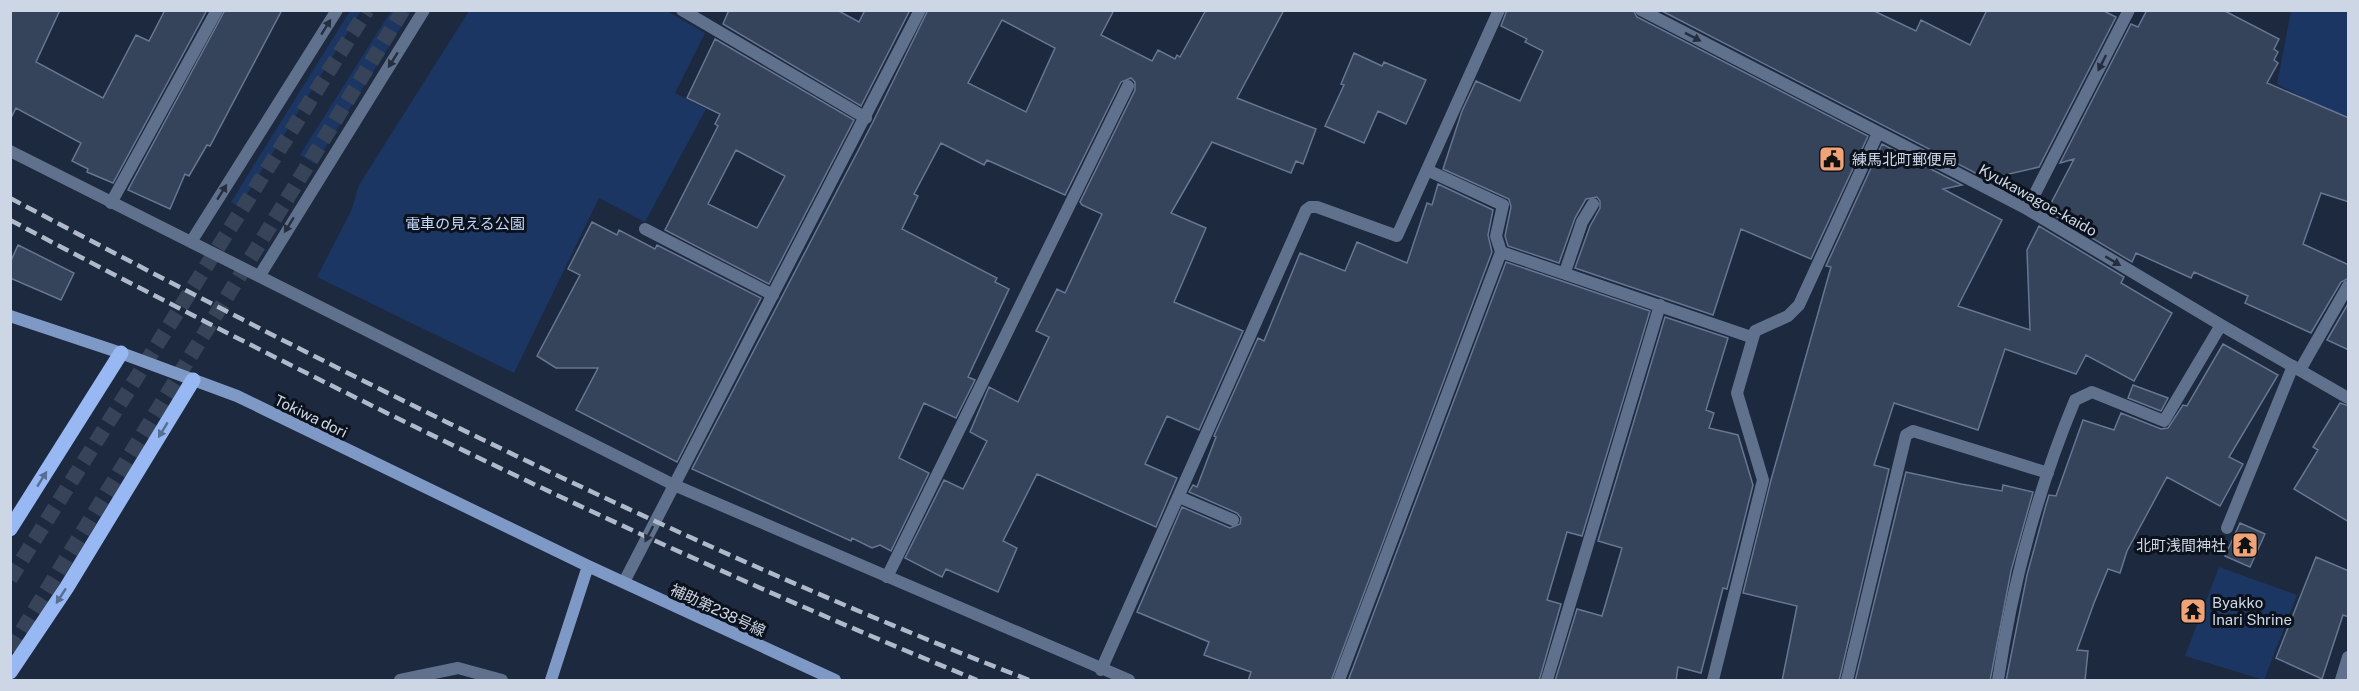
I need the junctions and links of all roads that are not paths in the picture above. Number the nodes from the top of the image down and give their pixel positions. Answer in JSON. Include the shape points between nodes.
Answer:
{"nodes":[{"id":1,"x":217,"y":10,"type":"edge"},
{"id":2,"x":337,"y":10,"type":"edge"},
{"id":3,"x":424,"y":10,"type":"edge"},
{"id":4,"x":682,"y":10,"type":"edge"},
{"id":5,"x":920,"y":10,"type":"edge"},
{"id":6,"x":1499,"y":10,"type":"edge"},
{"id":7,"x":1641,"y":10,"type":"edge"},
{"id":8,"x":2128,"y":10,"type":"edge"},
{"id":9,"x":1128,"y":87,"type":"dead end"},
{"id":10,"x":866,"y":118,"type":"junction"},
{"id":11,"x":1878,"y":133,"type":"junction"},
{"id":12,"x":10,"y":152,"type":"edge"},
{"id":13,"x":1427,"y":170,"type":"junction"},
{"id":14,"x":111,"y":203,"type":"junction"},
{"id":15,"x":1593,"y":204,"type":"dead end"},
{"id":16,"x":2027,"y":209,"type":"junction"},
{"id":17,"x":645,"y":229,"type":"dead end"},
{"id":18,"x":191,"y":242,"type":"junction"},
{"id":19,"x":1501,"y":252,"type":"junction"},
{"id":20,"x":1565,"y":272,"type":"junction"},
{"id":21,"x":260,"y":275,"type":"junction"},
{"id":22,"x":2349,"y":286,"type":"edge"},
{"id":23,"x":773,"y":295,"type":"junction"},
{"id":24,"x":1660,"y":305,"type":"junction"},
{"id":25,"x":10,"y":316,"type":"edge"},
{"id":26,"x":2221,"y":326,"type":"junction"},
{"id":27,"x":1751,"y":336,"type":"junction"},
{"id":28,"x":121,"y":353,"type":"junction"},
{"id":29,"x":2297,"y":368,"type":"junction"},
{"id":30,"x":193,"y":380,"type":"junction"},
{"id":31,"x":2349,"y":398,"type":"edge"},
{"id":32,"x":2048,"y":473,"type":"junction"},
{"id":33,"x":674,"y":485,"type":"junction"},
{"id":34,"x":1179,"y":497,"type":"junction"},
{"id":35,"x":1233,"y":520,"type":"dead end"},
{"id":36,"x":2227,"y":528,"type":"dead end"},
{"id":37,"x":10,"y":529,"type":"edge"},
{"id":38,"x":588,"y":566,"type":"junction"},
{"id":39,"x":887,"y":577,"type":"junction"},
{"id":40,"x":624,"y":582,"type":"junction"},
{"id":41,"x":2349,"y":657,"type":"edge"},
{"id":42,"x":1101,"y":670,"type":"junction"},
{"id":43,"x":10,"y":672,"type":"edge"},
{"id":44,"x":400,"y":681,"type":"edge"},
{"id":45,"x":502,"y":681,"type":"edge"},
{"id":46,"x":551,"y":681,"type":"edge"},
{"id":47,"x":835,"y":681,"type":"edge"},
{"id":48,"x":1129,"y":681,"type":"edge"},
{"id":49,"x":1339,"y":681,"type":"edge"},
{"id":50,"x":1547,"y":681,"type":"edge"},
{"id":51,"x":1713,"y":681,"type":"edge"},
{"id":52,"x":1847,"y":681,"type":"edge"},
{"id":53,"x":1998,"y":681,"type":"edge"},
{"id":54,"x":2341,"y":681,"type":"edge"}],
"edges":[{"from":1,"to":14,"type":"street"},
{"from":18,"to":2,"type":"street","one_way":true},
{"from":3,"to":21,"type":"street","one_way":true},
{"from":4,"to":10,"type":"street"},
{"from":5,"to":10,"type":"street"},
{"from":6,"to":13,"type":"street"},
{"from":7,"to":11,"type":"street","name":"Kyukawagoe-kaido","one_way":true},
{"from":8,"to":16,"type":"street","one_way":true},
{"from":9,"to":39,"type":"street"},
{"from":10,"to":23,"type":"street"},
{"from":11,"to":16,"type":"street","name":"Kyukawagoe-kaido"},
{"from":11,"to":27,"type":"street","via":[[1799,305],[1788,316],[1759,327]]},
{"from":12,"to":14,"type":"street"},
{"from":13,"to":19,"type":"street","via":[[1503,205],[1496,236]]},
{"from":13,"to":34,"type":"street","via":[[1396,236],[1317,207],[1306,210]]},
{"from":14,"to":18,"type":"street"},
{"from":15,"to":20,"type":"street","via":[[1582,222]]},
{"from":16,"to":26,"type":"street","name":"Kyukawagoe-kaido","one_way":true},
{"from":17,"to":23,"type":"street"},
{"from":18,"to":21,"type":"street"},
{"from":19,"to":20,"type":"street"},
{"from":19,"to":49,"type":"street"},
{"from":20,"to":24,"type":"street"},
{"from":21,"to":33,"type":"street"},
{"from":22,"to":29,"type":"street"},
{"from":23,"to":33,"type":"street"},
{"from":24,"to":27,"type":"street"},
{"from":24,"to":50,"type":"street"},
{"from":25,"to":28,"type":"street","name":"Tokiwa dori"},
{"from":26,"to":29,"type":"street","name":"Kyukawagoe-kaido"},
{"from":26,"to":32,"type":"street","via":[[2164,421],[2096,393],[2078,396]]},
{"from":27,"to":51,"type":"street","via":[[1736,398],[1762,485]]},
{"from":28,"to":30,"type":"street","name":"Tokiwa dori"},
{"from":37,"to":28,"type":"main road","one_way":true},
{"from":29,"to":31,"type":"street","name":"Kyukawagoe-kaido"},
{"from":29,"to":36,"type":"street"},
{"from":30,"to":38,"type":"street","name":"Tokiwa dori","via":[[237,396]]},
{"from":30,"to":43,"type":"main road","one_way":true,"via":[[67,587]]},
{"from":32,"to":52,"type":"street","via":[[1909,432]]},
{"from":32,"to":53,"type":"street","via":[[2008,613]]},
{"from":33,"to":39,"type":"street"},
{"from":33,"to":40,"type":"street","one_way":true},
{"from":34,"to":35,"type":"street"},
{"from":34,"to":42,"type":"street"},
{"from":38,"to":40,"type":"street","name":"補助第238号線"},
{"from":38,"to":46,"type":"street"},
{"from":39,"to":42,"type":"street"},
{"from":40,"to":47,"type":"street","name":"補助第238号線"},
{"from":41,"to":54,"type":"street"},
{"from":42,"to":48,"type":"street"},
{"from":44,"to":45,"type":"street","via":[[458,668]]}]}
